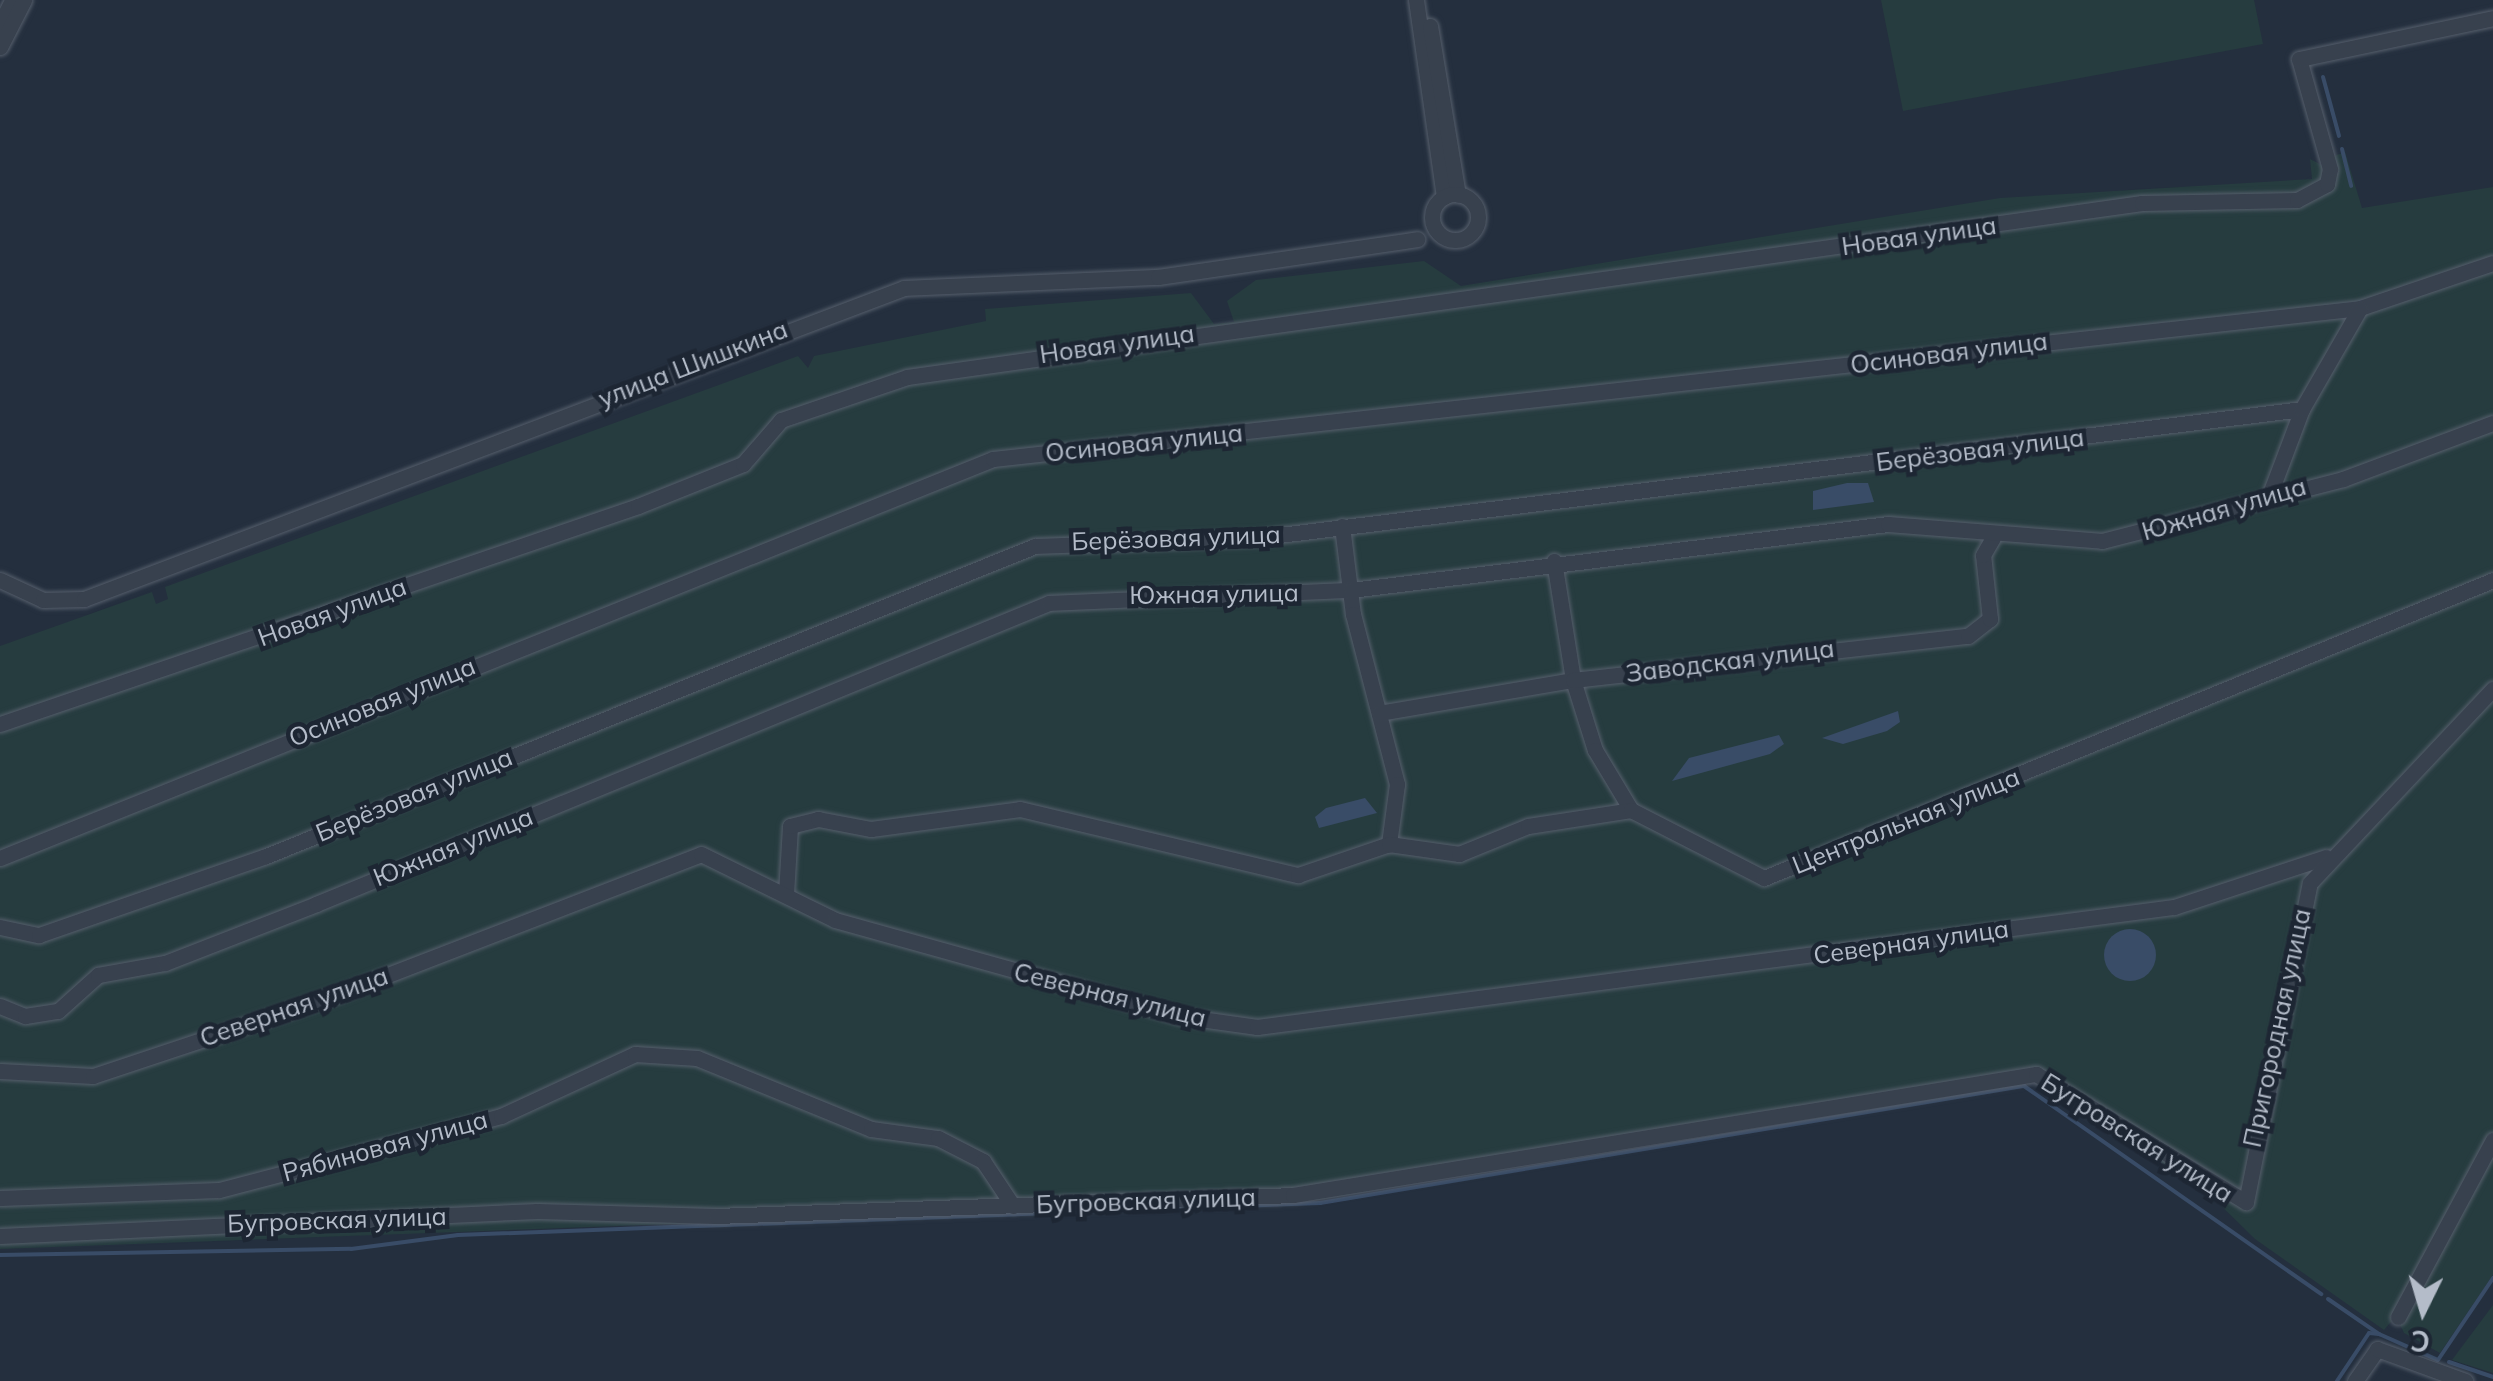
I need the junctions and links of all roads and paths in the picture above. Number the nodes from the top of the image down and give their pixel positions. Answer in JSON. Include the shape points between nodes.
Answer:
{"nodes":[{"id":1,"x":12,"y":0,"type":"edge"},
{"id":2,"x":24,"y":0,"type":"edge"},
{"id":3,"x":1416,"y":0,"type":"edge"},
{"id":4,"x":1426,"y":0,"type":"edge"},
{"id":5,"x":2493,"y":18,"type":"edge"},
{"id":6,"x":0,"y":24,"type":"edge"},
{"id":7,"x":0,"y":47,"type":"edge"},
{"id":8,"x":1417,"y":240,"type":"dead end"},
{"id":9,"x":2493,"y":263,"type":"edge"},
{"id":10,"x":2360,"y":308,"type":"junction"},
{"id":11,"x":2302,"y":408,"type":"junction"},
{"id":12,"x":2493,"y":423,"type":"edge"},
{"id":13,"x":2271,"y":491,"type":"junction"},
{"id":14,"x":1342,"y":526,"type":"junction"},
{"id":15,"x":1993,"y":538,"type":"junction"},
{"id":16,"x":1554,"y":561,"type":"junction"},
{"id":17,"x":0,"y":580,"type":"edge"},
{"id":18,"x":2493,"y":580,"type":"edge"},
{"id":19,"x":1351,"y":590,"type":"junction"},
{"id":20,"x":1573,"y":680,"type":"junction"},
{"id":21,"x":2493,"y":689,"type":"edge"},
{"id":22,"x":1379,"y":714,"type":"junction"},
{"id":23,"x":0,"y":724,"type":"edge"},
{"id":24,"x":1632,"y":810,"type":"junction"},
{"id":25,"x":1388,"y":844,"type":"junction"},
{"id":26,"x":2326,"y":857,"type":"junction"},
{"id":27,"x":0,"y":858,"type":"edge"},
{"id":28,"x":786,"y":894,"type":"junction"},
{"id":29,"x":0,"y":926,"type":"edge"},
{"id":30,"x":0,"y":1006,"type":"edge"},
{"id":31,"x":0,"y":1072,"type":"edge"},
{"id":32,"x":2493,"y":1140,"type":"edge"},
{"id":33,"x":0,"y":1198,"type":"edge"},
{"id":34,"x":2246,"y":1202,"type":"joint"},
{"id":35,"x":1013,"y":1206,"type":"junction"},
{"id":36,"x":0,"y":1236,"type":"edge"},
{"id":37,"x":2398,"y":1318,"type":"dead end"},
{"id":38,"x":2355,"y":1381,"type":"edge"},
{"id":39,"x":2466,"y":1381,"type":"edge"}],
"edges":[{"from":1,"to":6,"type":"street"},
{"from":2,"to":7,"type":"street"},
{"from":3,"to":4,"type":"street","via":[[1451,196]]},
{"from":5,"to":23,"type":"street","name":"Новая улица","via":[[2299,59],[2330,168],[2327,184],[2297,200],[2142,203],[906,377],[781,420],[743,464],[638,506]]},
{"from":8,"to":17,"type":"street","name":"улица Шишкина","via":[[1158,277],[904,288],[84,599],[43,600]]},
{"from":9,"to":10,"type":"street","name":"Осиновая улица"},
{"from":10,"to":11,"type":"street"},
{"from":10,"to":27,"type":"street","name":"Осиновая улица","via":[[993,459]]},
{"from":11,"to":13,"type":"street"},
{"from":11,"to":14,"type":"street","name":"Берёзовая улица"},
{"from":12,"to":13,"type":"street","name":"Южная улица","via":[[2343,479]]},
{"from":13,"to":15,"type":"street","name":"Южная улица","via":[[2102,541]]},
{"from":14,"to":19,"type":"street"},
{"from":14,"to":29,"type":"street","name":"Берёзовая улица","via":[[1035,546],[266,856],[39,935]]},
{"from":15,"to":16,"type":"street","name":"Южная улица","via":[[1888,524]]},
{"from":15,"to":20,"type":"street","name":"Заводская улица","via":[[1983,555],[1990,619],[1980,632]]},
{"from":16,"to":19,"type":"street","name":"Южная улица"},
{"from":16,"to":20,"type":"street"},
{"from":18,"to":24,"type":"street","name":"Центральная улица","via":[[1764,878]]},
{"from":19,"to":22,"type":"street"},
{"from":19,"to":30,"type":"street","name":"Южная улица","via":[[1049,602],[266,924],[165,963],[98,975],[58,1011],[25,1016]]},
{"from":20,"to":22,"type":"street","name":"Заводская улица"},
{"from":20,"to":24,"type":"street","via":[[1595,750]]},
{"from":21,"to":26,"type":"street","name":"Пригородная улица"},
{"from":22,"to":25,"type":"street","via":[[1397,784]]},
{"from":24,"to":25,"type":"street","via":[[1528,826],[1459,854]]},
{"from":25,"to":28,"type":"street","via":[[1298,875],[1020,809],[871,829],[818,819],[790,826]]},
{"from":26,"to":28,"type":"street","name":"Северная улица","via":[[2174,907],[1256,1027],[1179,1016],[919,945]]},
{"from":26,"to":34,"type":"street","name":"Пригородная улица","via":[[2292,942]]},
{"from":28,"to":31,"type":"street","name":"Северная улица","via":[[701,854],[93,1076]]},
{"from":32,"to":37,"type":"street"},
{"from":33,"to":35,"type":"street","name":"Рябиновая улица","via":[[219,1190],[501,1116],[635,1054],[697,1058],[871,1129],[938,1138],[983,1162]]},
{"from":34,"to":35,"type":"street","name":"Бугровская улица","via":[[2036,1074],[1292,1195]]},
{"from":35,"to":36,"type":"street","name":"Бугровская улица","via":[[537,1211]]},
{"from":38,"to":39,"type":"street","via":[[2376,1349]]}]}
